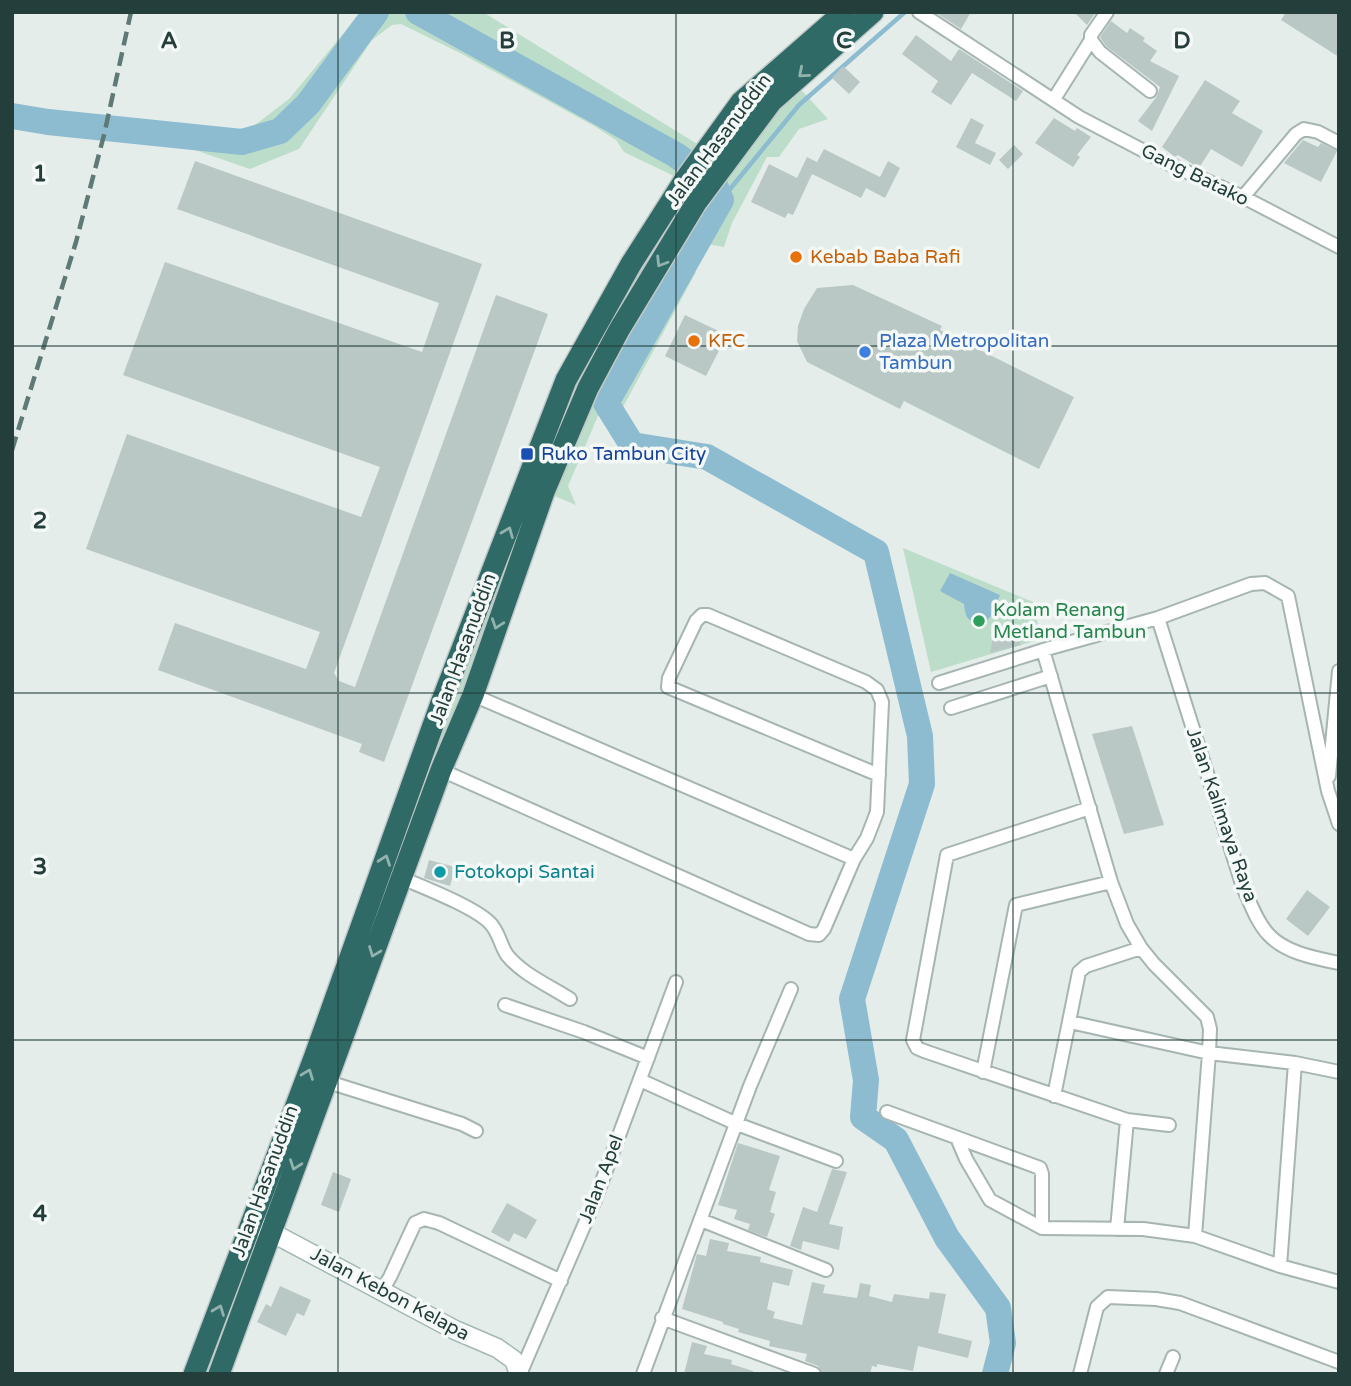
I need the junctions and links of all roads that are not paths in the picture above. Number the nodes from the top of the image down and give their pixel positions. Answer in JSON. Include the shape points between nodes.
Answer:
{"nodes":[{"id":1,"x":844,"y":12,"type":"edge"},
{"id":2,"x":873,"y":12,"type":"edge"},
{"id":3,"x":919,"y":12,"type":"edge"},
{"id":4,"x":1107,"y":12,"type":"edge"},
{"id":5,"x":1091,"y":40,"type":"junction"},
{"id":6,"x":1150,"y":91,"type":"dead end"},
{"id":7,"x":1054,"y":99,"type":"junction"},
{"id":8,"x":1339,"y":143,"type":"edge"},
{"id":9,"x":1242,"y":197,"type":"junction"},
{"id":10,"x":1339,"y":247,"type":"edge"},
{"id":11,"x":1158,"y":618,"type":"junction"},
{"id":12,"x":1044,"y":650,"type":"junction"},
{"id":13,"x":1339,"y":671,"type":"edge"},
{"id":14,"x":1051,"y":677,"type":"junction"},
{"id":15,"x":939,"y":683,"type":"dead end"},
{"id":16,"x":479,"y":698,"type":"junction"},
{"id":17,"x":951,"y":708,"type":"dead end"},
{"id":18,"x":441,"y":770,"type":"junction"},
{"id":19,"x":879,"y":775,"type":"junction"},
{"id":20,"x":1328,"y":791,"type":"junction"},
{"id":21,"x":1090,"y":808,"type":"junction"},
{"id":22,"x":1339,"y":824,"type":"edge"},
{"id":23,"x":854,"y":859,"type":"junction"},
{"id":24,"x":402,"y":878,"type":"junction"},
{"id":25,"x":1111,"y":882,"type":"junction"},
{"id":26,"x":1141,"y":948,"type":"junction"},
{"id":27,"x":1339,"y":963,"type":"edge"},
{"id":28,"x":677,"y":982,"type":"dead end"},
{"id":29,"x":791,"y":989,"type":"dead end"},
{"id":30,"x":570,"y":999,"type":"dead end"},
{"id":31,"x":505,"y":1005,"type":"dead end"},
{"id":32,"x":1070,"y":1021,"type":"junction"},
{"id":33,"x":1209,"y":1053,"type":"junction"},
{"id":34,"x":648,"y":1059,"type":"junction"},
{"id":35,"x":1295,"y":1063,"type":"junction"},
{"id":36,"x":984,"y":1072,"type":"junction"},
{"id":37,"x":1339,"y":1072,"type":"edge"},
{"id":38,"x":640,"y":1080,"type":"junction"},
{"id":39,"x":326,"y":1081,"type":"junction"},
{"id":40,"x":1054,"y":1096,"type":"junction"},
{"id":41,"x":887,"y":1112,"type":"dead end"},
{"id":42,"x":1127,"y":1121,"type":"junction"},
{"id":43,"x":737,"y":1124,"type":"junction"},
{"id":44,"x":1169,"y":1125,"type":"dead end"},
{"id":45,"x":476,"y":1131,"type":"dead end"},
{"id":46,"x":957,"y":1138,"type":"junction"},
{"id":47,"x":836,"y":1161,"type":"dead end"},
{"id":48,"x":701,"y":1220,"type":"junction"},
{"id":49,"x":252,"y":1223,"type":"junction"},
{"id":50,"x":1042,"y":1228,"type":"junction"},
{"id":51,"x":1117,"y":1229,"type":"junction"},
{"id":52,"x":272,"y":1232,"type":"junction"},
{"id":53,"x":1195,"y":1236,"type":"junction"},
{"id":54,"x":1280,"y":1266,"type":"junction"},
{"id":55,"x":826,"y":1270,"type":"dead end"},
{"id":56,"x":561,"y":1281,"type":"junction"},
{"id":57,"x":1339,"y":1282,"type":"edge"},
{"id":58,"x":381,"y":1292,"type":"junction"},
{"id":59,"x":662,"y":1318,"type":"junction"},
{"id":60,"x":1172,"y":1357,"type":"dead end"},
{"id":61,"x":1339,"y":1362,"type":"edge"},
{"id":62,"x":194,"y":1374,"type":"edge"},
{"id":63,"x":219,"y":1374,"type":"edge"},
{"id":64,"x":519,"y":1374,"type":"edge"},
{"id":65,"x":643,"y":1374,"type":"edge"},
{"id":66,"x":814,"y":1374,"type":"edge"},
{"id":67,"x":1080,"y":1374,"type":"edge"},
{"id":68,"x":1166,"y":1374,"type":"edge"}],
"edges":[{"from":49,"to":1,"type":"highway","name":"Jalan Hasanuddin","one_way":true,"via":[[441,703],[566,380],[631,264],[741,102]]},
{"from":2,"to":16,"type":"highway","name":"Jalan Hasanuddin","one_way":true,"via":[[772,101],[696,203],[618,330],[588,388],[534,517]]},
{"from":3,"to":7,"type":"street","name":"Gang Batako"},
{"from":4,"to":5,"type":"street"},
{"from":5,"to":6,"type":"street"},
{"from":5,"to":7,"type":"street"},
{"from":7,"to":9,"type":"street","name":"Gang Batako","via":[[1167,163]]},
{"from":8,"to":9,"type":"street","via":[[1304,129]]},
{"from":9,"to":10,"type":"street","name":"Gang Batako"},
{"from":11,"to":12,"type":"street"},
{"from":11,"to":20,"type":"street","via":[[1251,584],[1265,583],[1288,596]]},
{"from":11,"to":27,"type":"street","name":"Jalan Kalimaya Raya","via":[[1242,887],[1255,912],[1268,934],[1282,946]]},
{"from":12,"to":14,"type":"street"},
{"from":12,"to":15,"type":"street"},
{"from":13,"to":20,"type":"street"},
{"from":14,"to":17,"type":"street"},
{"from":14,"to":21,"type":"street"},
{"from":16,"to":18,"type":"highway","name":"Jalan Hasanuddin"},
{"from":16,"to":23,"type":"street"},
{"from":18,"to":23,"type":"street","via":[[809,934],[819,935],[824,929]]},
{"from":18,"to":24,"type":"highway","name":"Jalan Hasanuddin"},
{"from":19,"to":19,"type":"street","via":[[881,702],[877,690],[708,615],[696,621],[668,678],[668,687]]},
{"from":19,"to":23,"type":"street","via":[[877,812]]},
{"from":20,"to":22,"type":"street"},
{"from":21,"to":25,"type":"street"},
{"from":21,"to":36,"type":"street","via":[[951,852],[945,859],[913,1040],[924,1051]]},
{"from":24,"to":30,"type":"street","via":[[489,922],[507,955]]},
{"from":24,"to":39,"type":"highway","name":"Jalan Hasanuddin","one_way":true},
{"from":25,"to":26,"type":"street"},
{"from":25,"to":36,"type":"street","via":[[1016,905]]},
{"from":26,"to":32,"type":"street","via":[[1082,968]]},
{"from":26,"to":33,"type":"street","via":[[1207,1017]]},
{"from":28,"to":34,"type":"street","name":"Jalan Apel"},
{"from":29,"to":43,"type":"street"},
{"from":31,"to":34,"type":"street"},
{"from":32,"to":33,"type":"street"},
{"from":32,"to":40,"type":"street"},
{"from":33,"to":35,"type":"street"},
{"from":33,"to":53,"type":"street"},
{"from":34,"to":38,"type":"street","name":"Jalan Apel"},
{"from":35,"to":37,"type":"street"},
{"from":35,"to":54,"type":"street"},
{"from":36,"to":40,"type":"street"},
{"from":38,"to":43,"type":"street"},
{"from":38,"to":56,"type":"street","name":"Jalan Apel"},
{"from":39,"to":45,"type":"street"},
{"from":39,"to":52,"type":"highway","name":"Jalan Hasanuddin","one_way":true},
{"from":40,"to":42,"type":"street"},
{"from":41,"to":46,"type":"street"},
{"from":42,"to":44,"type":"street"},
{"from":42,"to":51,"type":"street"},
{"from":43,"to":47,"type":"street"},
{"from":43,"to":48,"type":"street"},
{"from":46,"to":50,"type":"street","via":[[990,1199]]},
{"from":46,"to":50,"type":"street","via":[[1040,1168]]},
{"from":48,"to":55,"type":"street"},
{"from":48,"to":59,"type":"street"},
{"from":49,"to":52,"type":"street","name":"Jalan Kebon Kelapa"},
{"from":62,"to":49,"type":"highway","name":"Jalan Hasanuddin","one_way":true},
{"from":50,"to":51,"type":"street"},
{"from":51,"to":53,"type":"street"},
{"from":52,"to":58,"type":"street","name":"Jalan Kebon Kelapa"},
{"from":52,"to":63,"type":"highway","name":"Jalan Hasanuddin"},
{"from":53,"to":54,"type":"street"},
{"from":54,"to":57,"type":"street"},
{"from":56,"to":58,"type":"street","via":[[425,1219],[415,1223]]},
{"from":56,"to":64,"type":"street","name":"Jalan Apel"},
{"from":58,"to":64,"type":"street","name":"Jalan Kebon Kelapa","via":[[497,1348],[514,1360]]},
{"from":59,"to":65,"type":"street"},
{"from":59,"to":66,"type":"street"},
{"from":60,"to":68,"type":"street"},
{"from":61,"to":67,"type":"street","via":[[1180,1303],[1108,1297],[1097,1307]]}]}
